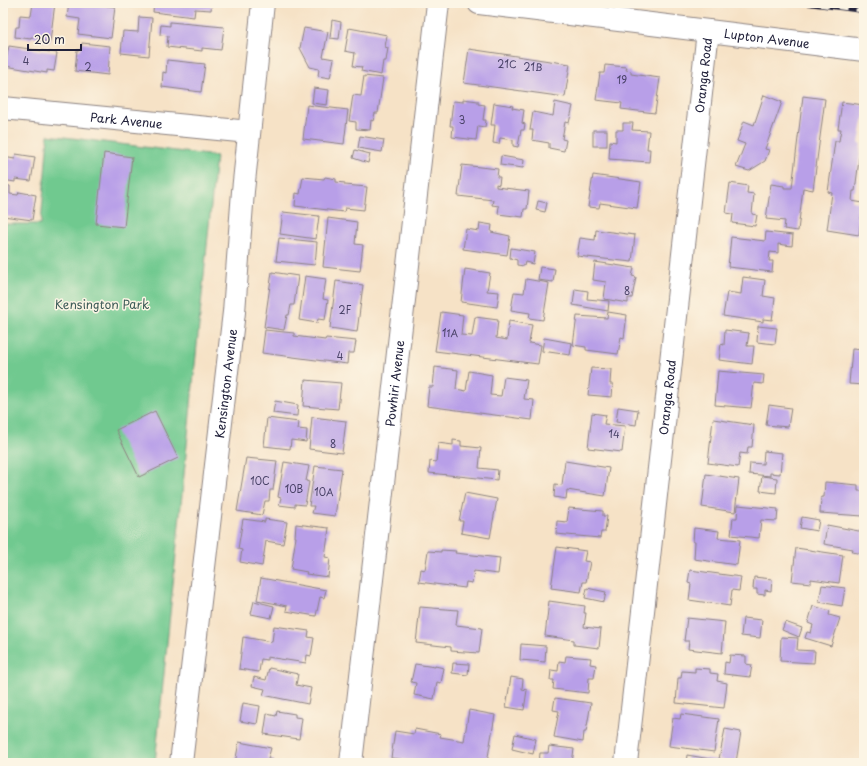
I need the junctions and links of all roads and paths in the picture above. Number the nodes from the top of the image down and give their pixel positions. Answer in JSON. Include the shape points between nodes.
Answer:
{"nodes":[{"id":1,"x":263,"y":3,"type":"edge"},
{"id":2,"x":438,"y":3,"type":"edge"},
{"id":3,"x":479,"y":3,"type":"edge"},
{"id":4,"x":708,"y":31,"type":"junction"},
{"id":5,"x":864,"y":50,"type":"edge"},
{"id":6,"x":3,"y":108,"type":"edge"},
{"id":7,"x":249,"y":132,"type":"junction"},
{"id":8,"x":182,"y":763,"type":"edge"},
{"id":9,"x":351,"y":763,"type":"edge"},
{"id":10,"x":626,"y":763,"type":"edge"}],
"edges":[{"from":1,"to":7,"type":"street","name":"Kensington Avenue"},
{"from":2,"to":9,"type":"street","name":"Powhiri Avenue"},
{"from":3,"to":4,"type":"street","name":"Lupton Avenue"},
{"from":4,"to":5,"type":"street","name":"Lupton Avenue"},
{"from":4,"to":10,"type":"street","name":"Oranga Road"},
{"from":6,"to":7,"type":"street","name":"Park Avenue"},
{"from":7,"to":8,"type":"street","name":"Kensington Avenue","via":[[234,312]]}]}
